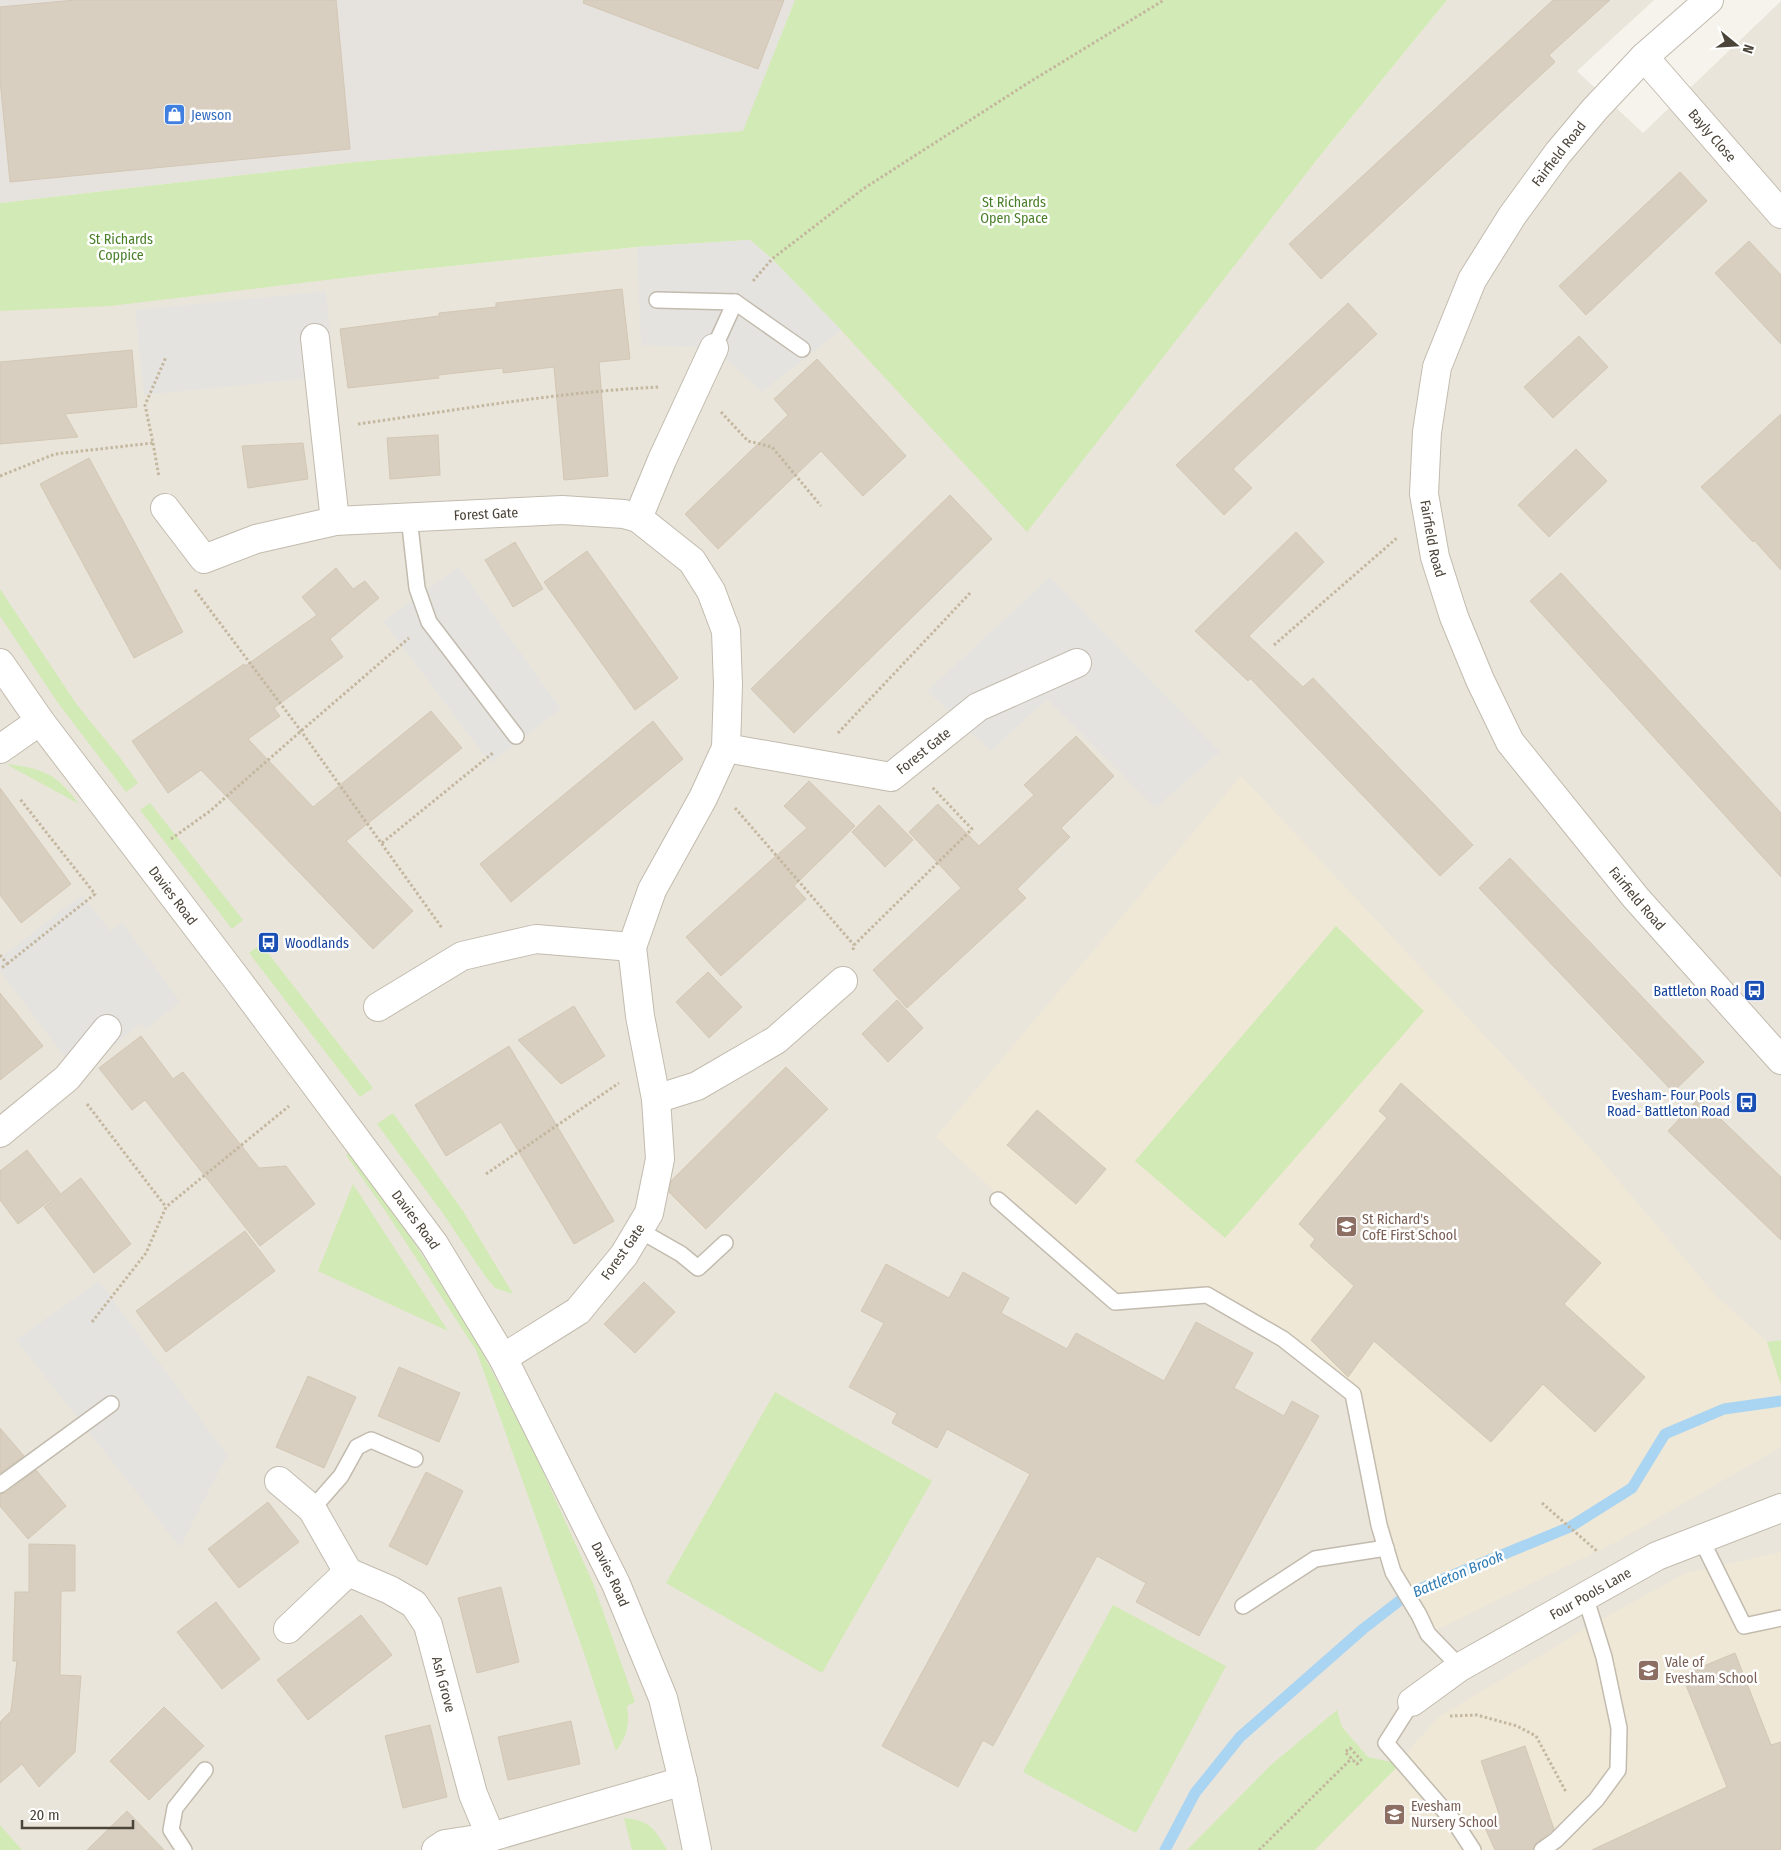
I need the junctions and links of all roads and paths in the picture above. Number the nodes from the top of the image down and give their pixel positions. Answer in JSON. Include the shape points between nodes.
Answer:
{"nodes":[{"id":1,"x":1164,"y":0,"type":"edge"},
{"id":2,"x":1709,"y":0,"type":"edge"},
{"id":3,"x":1644,"y":57,"type":"junction"},
{"id":4,"x":1781,"y":214,"type":"edge"},
{"id":5,"x":657,"y":300,"type":"dead end"},
{"id":6,"x":735,"y":302,"type":"junction"},
{"id":7,"x":315,"y":338,"type":"dead end"},
{"id":8,"x":714,"y":348,"type":"joint"},
{"id":9,"x":802,"y":349,"type":"dead end"},
{"id":10,"x":166,"y":357,"type":"dead end"},
{"id":11,"x":696,"y":386,"type":"junction"},
{"id":12,"x":325,"y":429,"type":"junction"},
{"id":13,"x":153,"y":444,"type":"junction"},
{"id":14,"x":0,"y":476,"type":"edge"},
{"id":15,"x":821,"y":506,"type":"dead end"},
{"id":16,"x":165,"y":508,"type":"joint"},
{"id":17,"x":1427,"y":512,"type":"junction"},
{"id":18,"x":409,"y":517,"type":"junction"},
{"id":19,"x":638,"y":518,"type":"junction"},
{"id":20,"x":335,"y":521,"type":"junction"},
{"id":21,"x":194,"y":588,"type":"dead end"},
{"id":22,"x":972,"y":592,"type":"dead end"},
{"id":23,"x":429,"y":622,"type":"junction"},
{"id":24,"x":1274,"y":645,"type":"dead end"},
{"id":25,"x":0,"y":662,"type":"edge"},
{"id":26,"x":1077,"y":663,"type":"dead end"},
{"id":27,"x":40,"y":721,"type":"junction"},
{"id":28,"x":301,"y":730,"type":"junction"},
{"id":29,"x":516,"y":736,"type":"joint"},
{"id":30,"x":726,"y":748,"type":"junction"},
{"id":31,"x":0,"y":749,"type":"edge"},
{"id":32,"x":810,"y":762,"type":"junction"},
{"id":33,"x":909,"y":763,"type":"junction"},
{"id":34,"x":712,"y":781,"type":"junction"},
{"id":35,"x":20,"y":798,"type":"dead end"},
{"id":36,"x":382,"y":843,"type":"junction"},
{"id":37,"x":145,"y":859,"type":"junction"},
{"id":38,"x":854,"y":945,"type":"junction"},
{"id":39,"x":632,"y":947,"type":"junction"},
{"id":40,"x":0,"y":955,"type":"edge"},
{"id":41,"x":462,"y":956,"type":"junction"},
{"id":42,"x":7,"y":964,"type":"junction"},
{"id":43,"x":0,"y":969,"type":"edge"},
{"id":44,"x":843,"y":981,"type":"joint"},
{"id":45,"x":378,"y":1007,"type":"dead end"},
{"id":46,"x":107,"y":1029,"type":"dead end"},
{"id":47,"x":1781,"y":1060,"type":"edge"},
{"id":48,"x":649,"y":1063,"type":"junction"},
{"id":49,"x":67,"y":1078,"type":"junction"},
{"id":50,"x":315,"y":1085,"type":"junction"},
{"id":51,"x":656,"y":1099,"type":"junction"},
{"id":52,"x":0,"y":1133,"type":"edge"},
{"id":53,"x":486,"y":1174,"type":"dead end"},
{"id":54,"x":998,"y":1200,"type":"dead end"},
{"id":55,"x":166,"y":1206,"type":"junction"},
{"id":56,"x":639,"y":1230,"type":"junction"},
{"id":57,"x":725,"y":1243,"type":"dead end"},
{"id":58,"x":92,"y":1322,"type":"dead end"},
{"id":59,"x":503,"y":1358,"type":"junction"},
{"id":60,"x":110,"y":1404,"type":"dead end"},
{"id":61,"x":415,"y":1459,"type":"dead end"},
{"id":62,"x":279,"y":1481,"type":"dead end"},
{"id":63,"x":0,"y":1485,"type":"edge"},
{"id":64,"x":1542,"y":1503,"type":"dead end"},
{"id":65,"x":1781,"y":1508,"type":"edge"},
{"id":66,"x":312,"y":1509,"type":"junction"},
{"id":67,"x":1701,"y":1539,"type":"junction"},
{"id":68,"x":1589,"y":1543,"type":"dead end"},
{"id":69,"x":1386,"y":1548,"type":"junction"},
{"id":70,"x":348,"y":1572,"type":"junction"},
{"id":71,"x":1585,"y":1596,"type":"junction"},
{"id":72,"x":1243,"y":1606,"type":"dead end"},
{"id":73,"x":1781,"y":1618,"type":"edge"},
{"id":74,"x":288,"y":1629,"type":"dead end"},
{"id":75,"x":1460,"y":1668,"type":"junction"},
{"id":76,"x":1412,"y":1702,"type":"joint"},
{"id":77,"x":1448,"y":1716,"type":"dead end"},
{"id":78,"x":1352,"y":1758,"type":"junction"},
{"id":79,"x":205,"y":1770,"type":"dead end"},
{"id":80,"x":683,"y":1781,"type":"junction"},
{"id":81,"x":1580,"y":1816,"type":"junction"},
{"id":82,"x":491,"y":1837,"type":"junction"},
{"id":83,"x":184,"y":1850,"type":"edge"},
{"id":84,"x":436,"y":1850,"type":"edge"},
{"id":85,"x":698,"y":1850,"type":"edge"},
{"id":86,"x":1259,"y":1850,"type":"edge"},
{"id":87,"x":1473,"y":1850,"type":"edge"},
{"id":88,"x":1542,"y":1850,"type":"edge"}],
"edges":[{"from":1,"to":6,"type":"path","via":[[863,189],[772,259]]},
{"from":2,"to":3,"type":"street","name":"Fairfield Road"},
{"from":3,"to":4,"type":"street","name":"Bayly Close"},
{"from":3,"to":17,"type":"street","name":"Fairfield Road","via":[[1558,153],[1512,216],[1472,280],[1437,367],[1427,432],[1424,494]]},
{"from":5,"to":6,"type":"lane"},
{"from":6,"to":8,"type":"lane"},
{"from":6,"to":9,"type":"lane"},
{"from":7,"to":12,"type":"street"},
{"from":8,"to":11,"type":"street"},
{"from":10,"to":13,"type":"path","via":[[145,405]]},
{"from":11,"to":12,"type":"path","via":[[625,389],[536,399]]},
{"from":11,"to":15,"type":"path","via":[[748,440],[772,447]]},
{"from":11,"to":19,"type":"street"},
{"from":12,"to":20,"type":"street"},
{"from":13,"to":14,"type":"path","via":[[55,454]]},
{"from":13,"to":16,"type":"path"},
{"from":16,"to":20,"type":"street","name":"Forest Gate","via":[[204,559],[256,539]]},
{"from":17,"to":24,"type":"path"},
{"from":17,"to":47,"type":"street","name":"Fairfield Road","via":[[1435,557],[1454,617],[1510,742],[1636,898]]},
{"from":18,"to":19,"type":"street","name":"Forest Gate","via":[[562,510],[624,514]]},
{"from":18,"to":20,"type":"street","name":"Forest Gate"},
{"from":18,"to":23,"type":"lane","via":[[418,588]]},
{"from":19,"to":30,"type":"street","name":"Forest Gate","via":[[692,562],[711,591],[726,631]]},
{"from":21,"to":28,"type":"path"},
{"from":22,"to":32,"type":"path"},
{"from":23,"to":28,"type":"path"},
{"from":23,"to":29,"type":"lane"},
{"from":25,"to":27,"type":"street","name":"Davies Road"},
{"from":26,"to":33,"type":"street","name":"Forest Gate","via":[[978,707]]},
{"from":27,"to":31,"type":"street"},
{"from":27,"to":37,"type":"street","name":"Davies Road"},
{"from":28,"to":36,"type":"path"},
{"from":28,"to":37,"type":"path","via":[[210,811]]},
{"from":29,"to":36,"type":"path"},
{"from":30,"to":32,"type":"street","name":"Forest Gate"},
{"from":30,"to":34,"type":"street","name":"Forest Gate"},
{"from":32,"to":33,"type":"street","name":"Forest Gate","via":[[891,778]]},
{"from":33,"to":38,"type":"path","via":[[972,829]]},
{"from":34,"to":38,"type":"path"},
{"from":34,"to":39,"type":"street","name":"Forest Gate","via":[[652,890]]},
{"from":35,"to":42,"type":"path","via":[[95,894]]},
{"from":36,"to":41,"type":"path"},
{"from":37,"to":50,"type":"street","name":"Davies Road"},
{"from":38,"to":44,"type":"path"},
{"from":39,"to":41,"type":"street","via":[[536,938]]},
{"from":39,"to":48,"type":"street","name":"Forest Gate"},
{"from":40,"to":42,"type":"path"},
{"from":41,"to":45,"type":"street"},
{"from":42,"to":43,"type":"path"},
{"from":44,"to":51,"type":"street","via":[[776,1040],[697,1086]]},
{"from":46,"to":49,"type":"street"},
{"from":48,"to":51,"type":"street","name":"Forest Gate"},
{"from":48,"to":53,"type":"path"},
{"from":49,"to":52,"type":"street"},
{"from":49,"to":55,"type":"path"},
{"from":50,"to":55,"type":"path"},
{"from":50,"to":59,"type":"street","name":"Davies Road","via":[[434,1244]]},
{"from":51,"to":56,"type":"street","name":"Forest Gate","via":[[660,1159],[649,1213]]},
{"from":54,"to":69,"type":"lane","via":[[1115,1302],[1207,1295],[1283,1339],[1353,1394]]},
{"from":55,"to":58,"type":"path","via":[[146,1253]]},
{"from":56,"to":57,"type":"lane","via":[[698,1268]]},
{"from":56,"to":59,"type":"street","name":"Forest Gate","via":[[624,1255],[578,1311]]},
{"from":59,"to":80,"type":"street","name":"Davies Road","via":[[616,1584],[663,1698]]},
{"from":60,"to":63,"type":"lane"},
{"from":61,"to":66,"type":"lane","via":[[371,1440],[357,1447],[341,1476]]},
{"from":62,"to":66,"type":"street"},
{"from":64,"to":68,"type":"path"},
{"from":65,"to":67,"type":"street","name":"Four Pools Lane"},
{"from":66,"to":70,"type":"street"},
{"from":67,"to":71,"type":"street","name":"Four Pools Lane","via":[[1657,1556]]},
{"from":67,"to":73,"type":"lane","via":[[1744,1626]]},
{"from":69,"to":72,"type":"lane","via":[[1315,1559]]},
{"from":69,"to":75,"type":"lane","via":[[1393,1572],[1428,1634]]},
{"from":70,"to":74,"type":"street"},
{"from":70,"to":82,"type":"street","name":"Ash Grove","via":[[414,1604],[428,1624],[473,1794]]},
{"from":71,"to":75,"type":"street","name":"Four Pools Lane"},
{"from":71,"to":81,"type":"lane","via":[[1604,1657],[1619,1728],[1618,1770]]},
{"from":75,"to":76,"type":"street","name":"Four Pools Lane"},
{"from":76,"to":87,"type":"lane","via":[[1386,1743],[1456,1824]]},
{"from":77,"to":81,"type":"path","via":[[1477,1715],[1516,1726],[1536,1736]]},
{"from":78,"to":78,"type":"path","via":[[1357,1764],[1361,1760],[1350,1748],[1346,1752]]},
{"from":78,"to":86,"type":"path"},
{"from":79,"to":83,"type":"lane","via":[[175,1808],[171,1830]]},
{"from":80,"to":82,"type":"street"},
{"from":80,"to":85,"type":"street","name":"Davies Road"},
{"from":81,"to":88,"type":"lane"},
{"from":82,"to":84,"type":"street","via":[[445,1844]]}]}
